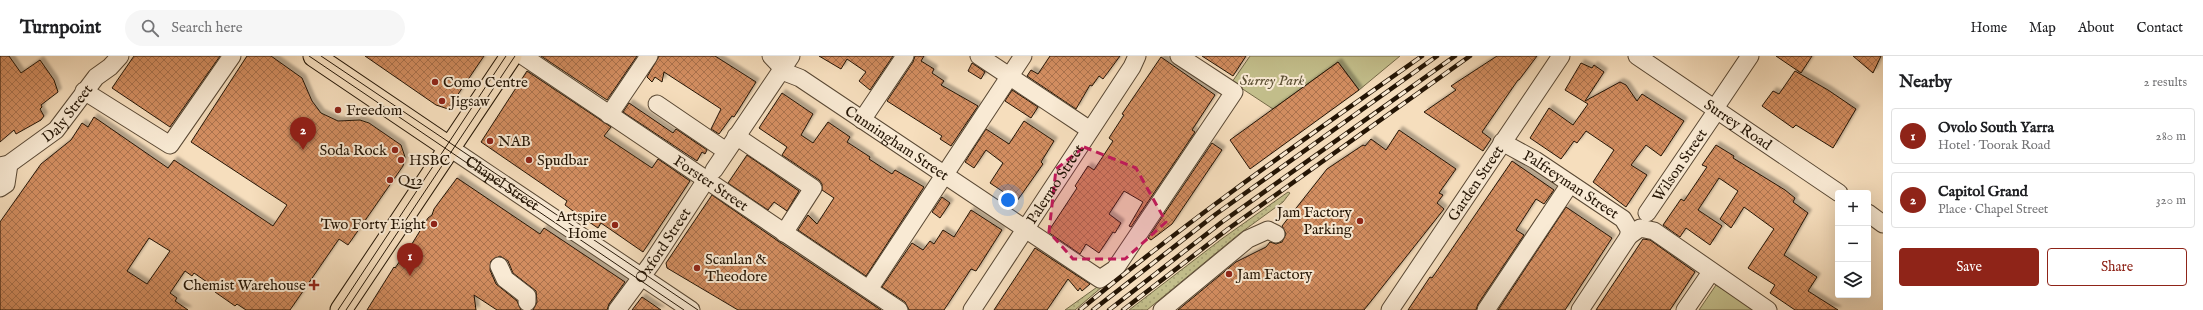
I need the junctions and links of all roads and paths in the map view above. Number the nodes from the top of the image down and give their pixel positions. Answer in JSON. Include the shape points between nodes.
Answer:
{"nodes":[{"id":1,"x":120,"y":56,"type":"edge"},
{"id":2,"x":232,"y":56,"type":"edge"},
{"id":3,"x":314,"y":56,"type":"edge"},
{"id":4,"x":511,"y":56,"type":"edge"},
{"id":5,"x":523,"y":56,"type":"edge"},
{"id":6,"x":648,"y":56,"type":"edge"},
{"id":7,"x":905,"y":56,"type":"edge"},
{"id":8,"x":979,"y":56,"type":"edge"},
{"id":9,"x":1023,"y":56,"type":"edge"},
{"id":10,"x":1137,"y":56,"type":"edge"},
{"id":11,"x":1179,"y":56,"type":"edge"},
{"id":12,"x":1561,"y":56,"type":"edge"},
{"id":13,"x":1750,"y":56,"type":"edge"},
{"id":14,"x":1641,"y":57,"type":"edge"},
{"id":15,"x":781,"y":60,"type":"edge"},
{"id":16,"x":1010,"y":76,"type":"junction"},
{"id":17,"x":84,"y":91,"type":"junction"},
{"id":18,"x":657,"y":104,"type":"dead end"},
{"id":19,"x":1716,"y":109,"type":"junction"},
{"id":20,"x":609,"y":115,"type":"junction"},
{"id":21,"x":862,"y":120,"type":"junction"},
{"id":22,"x":1090,"y":130,"type":"junction"},
{"id":23,"x":736,"y":136,"type":"junction"},
{"id":24,"x":1502,"y":142,"type":"junction"},
{"id":25,"x":450,"y":148,"type":"junction"},
{"id":26,"x":726,"y":151,"type":"junction"},
{"id":27,"x":4,"y":165,"type":"edge"},
{"id":28,"x":710,"y":175,"type":"junction"},
{"id":29,"x":945,"y":176,"type":"junction"},
{"id":30,"x":1570,"y":184,"type":"junction"},
{"id":31,"x":0,"y":188,"type":"edge"},
{"id":32,"x":1835,"y":190,"type":"edge"},
{"id":33,"x":1647,"y":214,"type":"dead end"},
{"id":34,"x":1871,"y":215,"type":"edge"},
{"id":35,"x":1883,"y":224,"type":"edge"},
{"id":36,"x":1025,"y":228,"type":"junction"},
{"id":37,"x":784,"y":233,"type":"junction"},
{"id":38,"x":1276,"y":234,"type":"dead end"},
{"id":39,"x":1629,"y":236,"type":"junction"},
{"id":40,"x":499,"y":266,"type":"dead end"},
{"id":41,"x":1711,"y":272,"type":"junction"},
{"id":42,"x":642,"y":276,"type":"junction"},
{"id":43,"x":868,"y":289,"type":"junction"},
{"id":44,"x":529,"y":307,"type":"edge"},
{"id":45,"x":341,"y":310,"type":"edge"},
{"id":46,"x":617,"y":310,"type":"edge"},
{"id":47,"x":691,"y":310,"type":"edge"},
{"id":48,"x":898,"y":310,"type":"edge"},
{"id":49,"x":972,"y":310,"type":"edge"},
{"id":50,"x":1162,"y":310,"type":"edge"},
{"id":51,"x":1390,"y":310,"type":"edge"},
{"id":52,"x":1486,"y":310,"type":"edge"},
{"id":53,"x":1580,"y":310,"type":"edge"},
{"id":54,"x":1685,"y":310,"type":"edge"},
{"id":55,"x":1768,"y":310,"type":"edge"}],
"edges":[{"from":1,"to":17,"type":"street","name":"Daly Street"},
{"from":2,"to":17,"type":"street","via":[[170,145]]},
{"from":3,"to":25,"type":"main road","name":"Chapel Street"},
{"from":4,"to":25,"type":"main road"},
{"from":5,"to":20,"type":"street","name":"Forster Street"},
{"from":6,"to":20,"type":"street"},
{"from":7,"to":21,"type":"street"},
{"from":8,"to":16,"type":"street"},
{"from":9,"to":16,"type":"street"},
{"from":10,"to":22,"type":"street","name":"Palermo Street"},
{"from":11,"to":36,"type":"street","name":"Cunningham Street","via":[[1234,92],[1114,269],[1100,279]]},
{"from":12,"to":24,"type":"street","name":"Garden Street"},
{"from":13,"to":19,"type":"street","name":"Wilson Street"},
{"from":14,"to":19,"type":"street","name":"Surrey Road"},
{"from":15,"to":21,"type":"street","name":"Cunningham Street","via":[[787,73],[800,78]]},
{"from":15,"to":23,"type":"street","name":"Oxford Street"},
{"from":16,"to":22,"type":"street"},
{"from":16,"to":29,"type":"street"},
{"from":17,"to":27,"type":"street","name":"Daly Street","via":[[56,130]]},
{"from":18,"to":26,"type":"street"},
{"from":19,"to":32,"type":"street","name":"Surrey Road"},
{"from":19,"to":33,"type":"street","name":"Wilson Street"},
{"from":20,"to":28,"type":"street","name":"Forster Street"},
{"from":21,"to":29,"type":"street","name":"Cunningham Street"},
{"from":22,"to":36,"type":"street","name":"Palermo Street"},
{"from":23,"to":26,"type":"street","name":"Oxford Street"},
{"from":23,"to":37,"type":"street","via":[[814,188]]},
{"from":24,"to":30,"type":"street","name":"Palfreyman Street"},
{"from":24,"to":51,"type":"street","name":"Garden Street"},
{"from":25,"to":42,"type":"street","name":"Chapel Street"},
{"from":25,"to":45,"type":"main road"},
{"from":26,"to":28,"type":"street","name":"Oxford Street"},
{"from":27,"to":31,"type":"street","name":"Daly Street","via":[[6,184]]},
{"from":28,"to":37,"type":"street","name":"Forster Street"},
{"from":28,"to":42,"type":"street","name":"Oxford Street"},
{"from":29,"to":36,"type":"street","name":"Cunningham Street"},
{"from":29,"to":43,"type":"street"},
{"from":30,"to":39,"type":"street","name":"Palfreyman Street","via":[[1623,219],[1629,229]]},
{"from":30,"to":52,"type":"street"},
{"from":34,"to":35,"type":"street"},
{"from":36,"to":49,"type":"street","name":"Palermo Street"},
{"from":37,"to":43,"type":"street","name":"Forster Street"},
{"from":38,"to":50,"type":"street","via":[[1268,230],[1248,239]]},
{"from":39,"to":41,"type":"street","name":"Palfreyman Street","via":[[1640,228],[1649,228],[1701,262]]},
{"from":39,"to":53,"type":"street"},
{"from":40,"to":44,"type":"street","via":[[506,279],[527,296]]},
{"from":41,"to":54,"type":"street"},
{"from":41,"to":55,"type":"street","name":"Palfreyman Street"},
{"from":42,"to":46,"type":"street","name":"Oxford Street"},
{"from":42,"to":47,"type":"street","name":"Chapel Street"},
{"from":43,"to":48,"type":"street","name":"Forster Street"}]}
